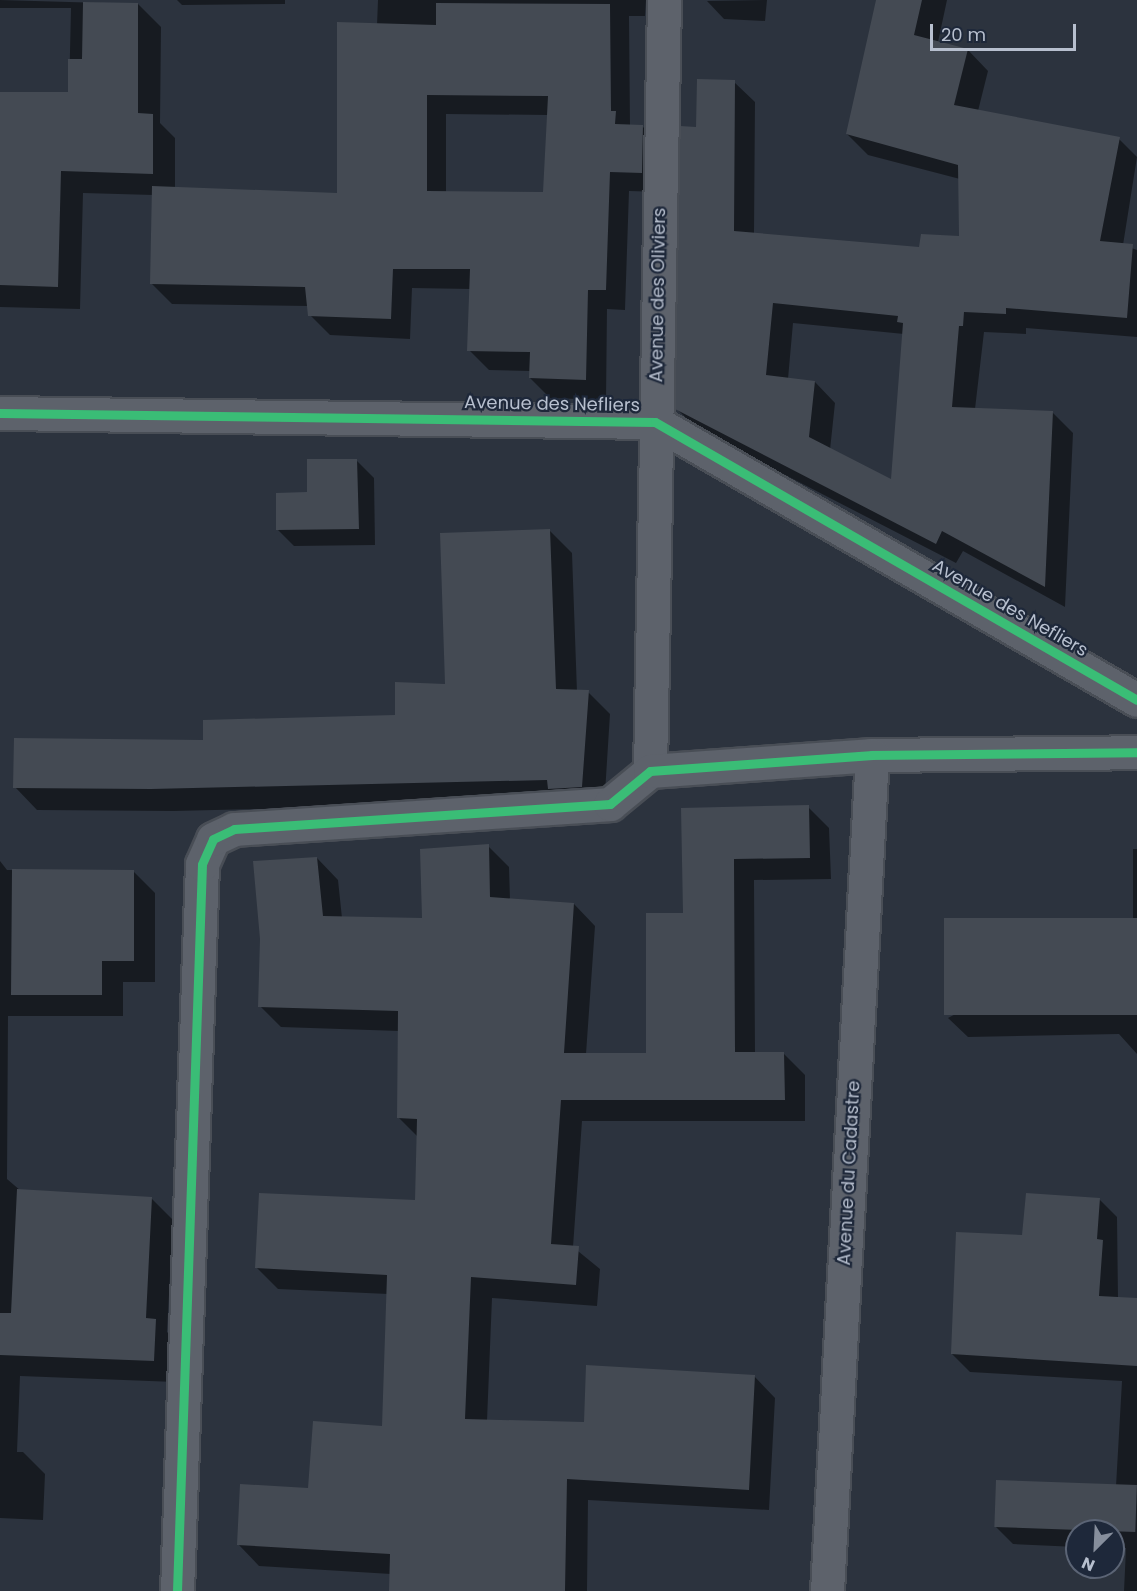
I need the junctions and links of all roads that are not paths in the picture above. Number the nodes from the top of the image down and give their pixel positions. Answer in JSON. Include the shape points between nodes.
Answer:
{"nodes":[{"id":1,"x":664,"y":0,"type":"edge"},
{"id":2,"x":0,"y":413,"type":"edge"},
{"id":3,"x":655,"y":422,"type":"junction"},
{"id":4,"x":1137,"y":700,"type":"edge"},
{"id":5,"x":1137,"y":752,"type":"edge"},
{"id":6,"x":872,"y":755,"type":"junction"},
{"id":7,"x":650,"y":771,"type":"junction"},
{"id":8,"x":177,"y":1591,"type":"edge"},
{"id":9,"x":827,"y":1591,"type":"edge"}],
"edges":[{"from":1,"to":3,"type":"street","name":"Avenue des Oliviers"},
{"from":2,"to":3,"type":"street","name":"Avenue des Nefliers"},
{"from":3,"to":4,"type":"street","name":"Avenue des Nefliers"},
{"from":3,"to":7,"type":"street","name":"Avenue des Oliviers"},
{"from":5,"to":6,"type":"street"},
{"from":6,"to":7,"type":"street"},
{"from":6,"to":9,"type":"street","name":"Avenue du Cadastre"},
{"from":7,"to":8,"type":"street","via":[[610,804],[234,829],[220,834],[208,847],[202,864]]}]}
